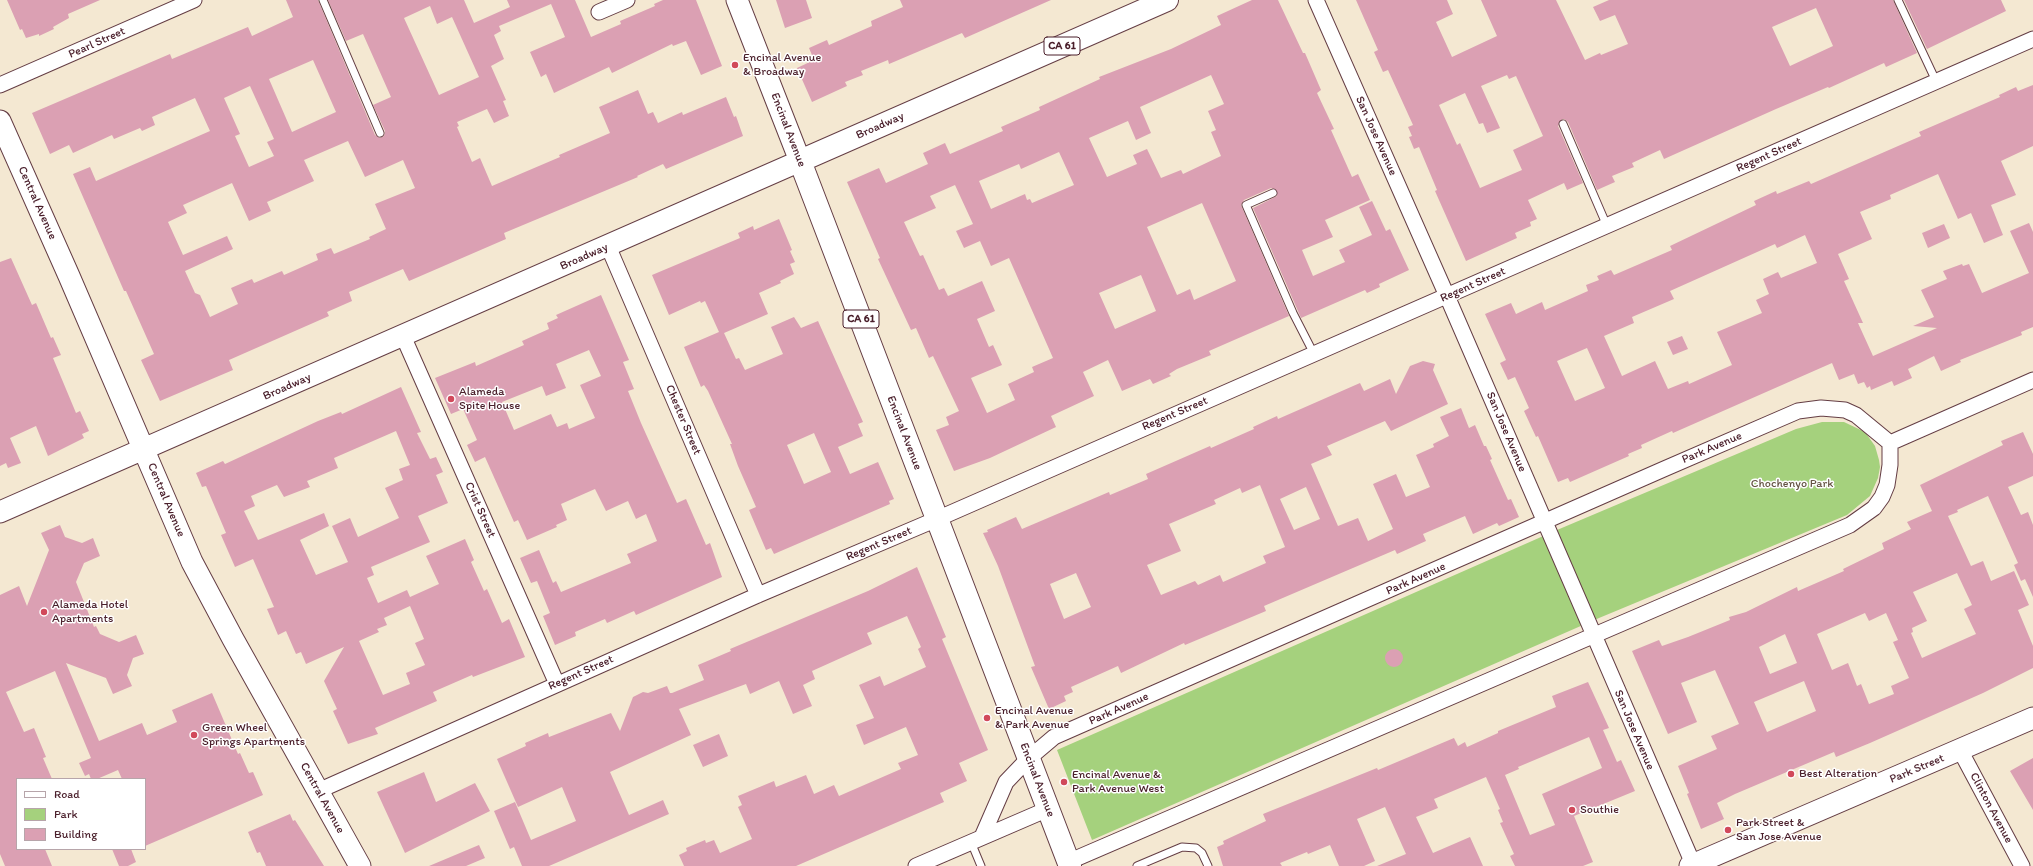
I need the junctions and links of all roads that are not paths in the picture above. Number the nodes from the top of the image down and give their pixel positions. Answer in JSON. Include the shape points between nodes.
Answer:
{"nodes":[{"id":1,"x":194,"y":0,"type":"edge"},
{"id":2,"x":323,"y":0,"type":"edge"},
{"id":3,"x":627,"y":0,"type":"edge"},
{"id":4,"x":737,"y":0,"type":"edge"},
{"id":5,"x":1167,"y":0,"type":"edge"},
{"id":6,"x":1316,"y":0,"type":"edge"},
{"id":7,"x":1898,"y":0,"type":"edge"},
{"id":8,"x":599,"y":12,"type":"dead end"},
{"id":9,"x":2033,"y":39,"type":"edge"},
{"id":10,"x":1936,"y":82,"type":"junction"},
{"id":11,"x":0,"y":85,"type":"edge"},
{"id":12,"x":0,"y":121,"type":"edge"},
{"id":13,"x":1563,"y":124,"type":"dead end"},
{"id":14,"x":380,"y":133,"type":"dead end"},
{"id":15,"x":800,"y":161,"type":"junction"},
{"id":16,"x":1273,"y":193,"type":"dead end"},
{"id":17,"x":1607,"y":226,"type":"junction"},
{"id":18,"x":608,"y":246,"type":"junction"},
{"id":19,"x":1447,"y":296,"type":"junction"},
{"id":20,"x":403,"y":336,"type":"junction"},
{"id":21,"x":1314,"y":354,"type":"junction"},
{"id":22,"x":2033,"y":380,"type":"edge"},
{"id":23,"x":1890,"y":443,"type":"junction"},
{"id":24,"x":144,"y":449,"type":"junction"},
{"id":25,"x":0,"y":512,"type":"edge"},
{"id":26,"x":938,"y":519,"type":"junction"},
{"id":27,"x":1545,"y":522,"type":"junction"},
{"id":28,"x":758,"y":595,"type":"junction"},
{"id":29,"x":1594,"y":636,"type":"junction"},
{"id":30,"x":557,"y":684,"type":"junction"},
{"id":31,"x":2033,"y":718,"type":"edge"},
{"id":32,"x":1960,"y":750,"type":"junction"},
{"id":33,"x":1028,"y":759,"type":"junction"},
{"id":34,"x":318,"y":791,"type":"junction"},
{"id":35,"x":1048,"y":809,"type":"junction"},
{"id":36,"x":977,"y":839,"type":"junction"},
{"id":37,"x":1069,"y":864,"type":"edge"},
{"id":38,"x":360,"y":866,"type":"edge"},
{"id":39,"x":916,"y":866,"type":"edge"},
{"id":40,"x":981,"y":866,"type":"edge"},
{"id":41,"x":1137,"y":866,"type":"edge"},
{"id":42,"x":1208,"y":866,"type":"edge"},
{"id":43,"x":1692,"y":866,"type":"edge"},
{"id":44,"x":2022,"y":866,"type":"edge"}],
"edges":[{"from":1,"to":11,"type":"street","name":"Pearl Street"},
{"from":2,"to":14,"type":"lane"},
{"from":3,"to":8,"type":"street"},
{"from":4,"to":15,"type":"street","name":"Encinal Avenue"},
{"from":5,"to":15,"type":"main road","name":"Broadway","number":"CA 61"},
{"from":6,"to":19,"type":"street","name":"San Jose Avenue"},
{"from":7,"to":10,"type":"lane"},
{"from":9,"to":10,"type":"street","name":"Regent Street"},
{"from":10,"to":17,"type":"street","name":"Regent Street"},
{"from":12,"to":24,"type":"street","name":"Central Avenue"},
{"from":13,"to":17,"type":"lane"},
{"from":15,"to":18,"type":"street","name":"Broadway"},
{"from":15,"to":26,"type":"main road","name":"Encinal Avenue","number":"CA 61"},
{"from":16,"to":21,"type":"lane","via":[[1246,205],[1293,313]]},
{"from":17,"to":19,"type":"street","name":"Regent Street"},
{"from":18,"to":20,"type":"street","name":"Broadway"},
{"from":18,"to":28,"type":"street","name":"Chester Street"},
{"from":19,"to":21,"type":"street","name":"Regent Street"},
{"from":19,"to":27,"type":"street","name":"San Jose Avenue"},
{"from":20,"to":24,"type":"street","name":"Broadway"},
{"from":20,"to":30,"type":"street","name":"Crist Street"},
{"from":21,"to":26,"type":"street","name":"Regent Street"},
{"from":22,"to":23,"type":"street"},
{"from":23,"to":27,"type":"street","name":"Park Avenue","via":[[1866,421],[1845,410],[1821,408],[1798,411]]},
{"from":23,"to":29,"type":"street","via":[[1887,485],[1874,508],[1866,515]]},
{"from":24,"to":25,"type":"street","name":"Broadway"},
{"from":24,"to":34,"type":"street","name":"Central Avenue","via":[[205,588]]},
{"from":26,"to":28,"type":"street","name":"Regent Street"},
{"from":26,"to":33,"type":"main road","name":"Encinal Avenue","number":"CA 61"},
{"from":27,"to":29,"type":"street","name":"San Jose Avenue"},
{"from":27,"to":33,"type":"street","name":"Park Avenue","via":[[1054,737]]},
{"from":28,"to":30,"type":"street","name":"Regent Street"},
{"from":29,"to":37,"type":"street"},
{"from":29,"to":43,"type":"street","name":"San Jose Avenue"},
{"from":30,"to":34,"type":"street","name":"Regent Street"},
{"from":31,"to":32,"type":"street","name":"Park Street"},
{"from":32,"to":43,"type":"street","name":"Park Street"},
{"from":32,"to":44,"type":"street","name":"Clinton Avenue"},
{"from":33,"to":35,"type":"main road","name":"Encinal Avenue","number":"CA 61"},
{"from":33,"to":36,"type":"street","name":"Park Avenue","via":[[1006,782]]},
{"from":34,"to":38,"type":"street","name":"Central Avenue"},
{"from":35,"to":36,"type":"street"},
{"from":35,"to":37,"type":"main road","name":"Encinal Avenue","number":"CA 61"},
{"from":36,"to":39,"type":"street"},
{"from":36,"to":40,"type":"lane"},
{"from":41,"to":42,"type":"lane","via":[[1182,847],[1196,848],[1202,852]]}]}
